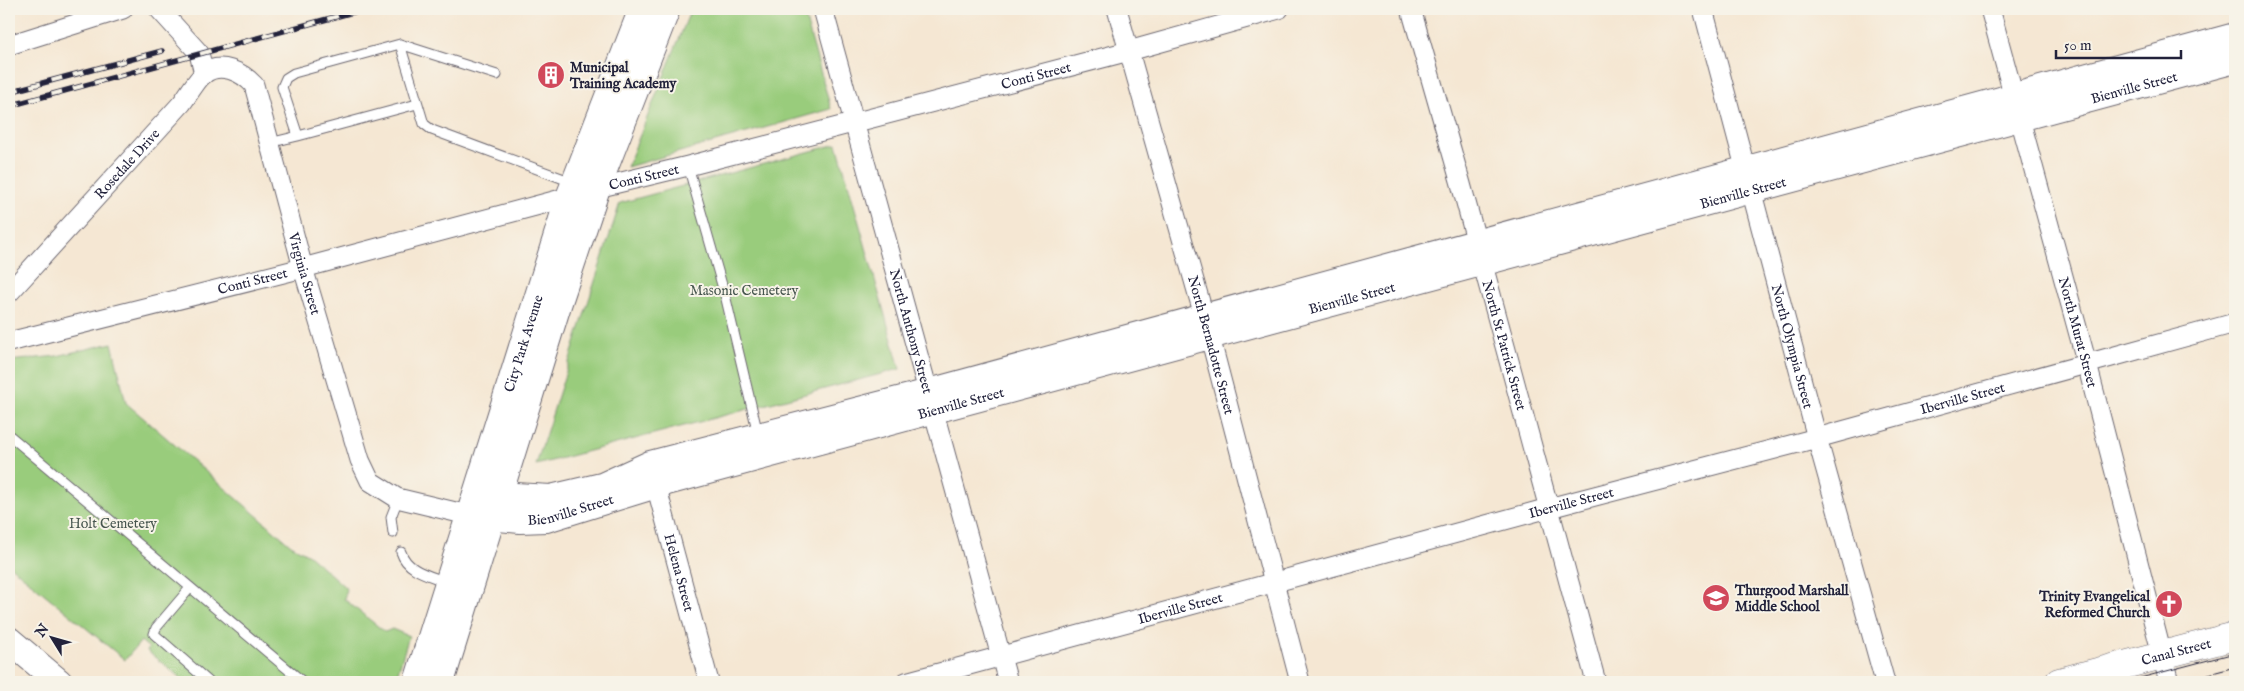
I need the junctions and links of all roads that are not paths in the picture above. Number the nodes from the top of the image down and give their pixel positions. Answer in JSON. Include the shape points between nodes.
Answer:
{"nodes":[{"id":1,"x":123,"y":9,"type":"edge"},
{"id":2,"x":159,"y":9,"type":"edge"},
{"id":3,"x":642,"y":9,"type":"edge"},
{"id":4,"x":667,"y":9,"type":"edge"},
{"id":5,"x":823,"y":9,"type":"edge"},
{"id":6,"x":1117,"y":9,"type":"edge"},
{"id":7,"x":1279,"y":9,"type":"edge"},
{"id":8,"x":1411,"y":9,"type":"edge"},
{"id":9,"x":1703,"y":9,"type":"edge"},
{"id":10,"x":1990,"y":9,"type":"edge"},
{"id":11,"x":2235,"y":36,"type":"edge"},
{"id":12,"x":13,"y":39,"type":"edge"},
{"id":13,"x":400,"y":44,"type":"junction"},
{"id":14,"x":1129,"y":51,"type":"junction"},
{"id":15,"x":2235,"y":60,"type":"edge"},
{"id":16,"x":204,"y":74,"type":"junction"},
{"id":17,"x":497,"y":75,"type":"dead end"},
{"id":18,"x":417,"y":104,"type":"junction"},
{"id":19,"x":2017,"y":107,"type":"junction"},
{"id":20,"x":854,"y":122,"type":"junction"},
{"id":21,"x":298,"y":136,"type":"junction"},
{"id":22,"x":270,"y":143,"type":"junction"},
{"id":23,"x":688,"y":166,"type":"junction"},
{"id":24,"x":1748,"y":180,"type":"junction"},
{"id":25,"x":580,"y":189,"type":"junction"},
{"id":26,"x":1479,"y":252,"type":"junction"},
{"id":27,"x":303,"y":268,"type":"junction"},
{"id":28,"x":9,"y":293,"type":"edge"},
{"id":29,"x":2235,"y":323,"type":"edge"},
{"id":30,"x":1207,"y":326,"type":"junction"},
{"id":31,"x":9,"y":342,"type":"edge"},
{"id":32,"x":2087,"y":364,"type":"junction"},
{"id":33,"x":932,"y":401,"type":"junction"},
{"id":34,"x":9,"y":435,"type":"edge"},
{"id":35,"x":759,"y":436,"type":"junction"},
{"id":36,"x":1817,"y":438,"type":"junction"},
{"id":37,"x":360,"y":460,"type":"joint"},
{"id":38,"x":507,"y":468,"type":"junction"},
{"id":39,"x":653,"y":474,"type":"junction"},
{"id":40,"x":602,"y":486,"type":"junction"},
{"id":41,"x":398,"y":499,"type":"junction"},
{"id":42,"x":1549,"y":508,"type":"junction"},
{"id":43,"x":486,"y":510,"type":"junction"},
{"id":44,"x":394,"y":533,"type":"dead end"},
{"id":45,"x":401,"y":552,"type":"dead end"},
{"id":46,"x":1274,"y":583,"type":"junction"},
{"id":47,"x":458,"y":587,"type":"junction"},
{"id":48,"x":190,"y":588,"type":"junction"},
{"id":49,"x":2235,"y":636,"type":"edge"},
{"id":50,"x":11,"y":646,"type":"edge"},
{"id":51,"x":2162,"y":656,"type":"junction"},
{"id":52,"x":1002,"y":657,"type":"junction"},
{"id":53,"x":54,"y":681,"type":"edge"},
{"id":54,"x":210,"y":682,"type":"edge"},
{"id":55,"x":304,"y":682,"type":"edge"},
{"id":56,"x":416,"y":682,"type":"edge"},
{"id":57,"x":441,"y":682,"type":"edge"},
{"id":58,"x":709,"y":682,"type":"edge"},
{"id":59,"x":906,"y":682,"type":"edge"},
{"id":60,"x":1008,"y":682,"type":"edge"},
{"id":61,"x":1300,"y":682,"type":"edge"},
{"id":62,"x":1596,"y":682,"type":"edge"},
{"id":63,"x":1885,"y":682,"type":"edge"},
{"id":64,"x":2059,"y":682,"type":"edge"},
{"id":65,"x":2169,"y":682,"type":"edge"}],
"edges":[{"from":1,"to":12,"type":"street"},
{"from":2,"to":16,"type":"street","via":[[199,53]]},
{"from":3,"to":25,"type":"street","name":"City Park Avenue"},
{"from":4,"to":25,"type":"street","name":"City Park Avenue"},
{"from":5,"to":20,"type":"street","name":"North Anthony Street"},
{"from":6,"to":14,"type":"street","name":"North Bernadotte Street"},
{"from":7,"to":14,"type":"street","name":"Conti Street"},
{"from":8,"to":26,"type":"street","name":"North St Patrick Street"},
{"from":9,"to":24,"type":"street","name":"North Olympia Street"},
{"from":10,"to":19,"type":"street","name":"North Murat Street"},
{"from":11,"to":19,"type":"street","name":"Bienville Street"},
{"from":13,"to":17,"type":"lane"},
{"from":13,"to":18,"type":"lane"},
{"from":13,"to":21,"type":"lane","via":[[294,73],[286,78],[282,87]]},
{"from":14,"to":20,"type":"street","name":"Conti Street"},
{"from":14,"to":30,"type":"street","name":"North Bernadotte Street"},
{"from":15,"to":19,"type":"street","name":"Bienville Street"},
{"from":16,"to":22,"type":"street","name":"Virginia Street","via":[[218,68],[245,75],[254,85]]},
{"from":16,"to":28,"type":"street","name":"Rosedale Drive","via":[[182,103]]},
{"from":18,"to":21,"type":"lane"},
{"from":18,"to":25,"type":"lane","via":[[424,124],[432,130]]},
{"from":19,"to":24,"type":"street","name":"Bienville Street"},
{"from":19,"to":32,"type":"street","name":"North Murat Street"},
{"from":20,"to":23,"type":"street","name":"Conti Street"},
{"from":20,"to":33,"type":"street","name":"North Anthony Street"},
{"from":21,"to":22,"type":"lane"},
{"from":22,"to":27,"type":"street","name":"Virginia Street"},
{"from":23,"to":25,"type":"street","name":"Conti Street"},
{"from":23,"to":35,"type":"lane","via":[[726,299]]},
{"from":24,"to":26,"type":"street","name":"Bienville Street"},
{"from":24,"to":36,"type":"street","name":"North Olympia Street"},
{"from":25,"to":27,"type":"street","name":"Conti Street"},
{"from":25,"to":38,"type":"street","name":"City Park Avenue","via":[[558,305]]},
{"from":25,"to":43,"type":"street","name":"City Park Avenue"},
{"from":26,"to":30,"type":"street","name":"Bienville Street"},
{"from":26,"to":42,"type":"street","name":"North St Patrick Street"},
{"from":27,"to":31,"type":"street","name":"Conti Street"},
{"from":27,"to":37,"type":"street","name":"Virginia Street"},
{"from":29,"to":32,"type":"street","name":"Iberville Street"},
{"from":30,"to":33,"type":"street","name":"Bienville Street"},
{"from":30,"to":46,"type":"street","name":"North Bernadotte Street"},
{"from":32,"to":36,"type":"street","name":"Iberville Street"},
{"from":32,"to":51,"type":"street","name":"North Murat Street"},
{"from":33,"to":35,"type":"street","name":"Bienville Street"},
{"from":33,"to":39,"type":"street","name":"Bienville Street"},
{"from":33,"to":52,"type":"street","name":"North Anthony Street"},
{"from":34,"to":48,"type":"lane"},
{"from":35,"to":39,"type":"street","name":"Bienville Street"},
{"from":36,"to":42,"type":"street","name":"Iberville Street"},
{"from":36,"to":63,"type":"street","name":"North Olympia Street"},
{"from":37,"to":41,"type":"street","name":"Bienville Street","via":[[370,480]]},
{"from":38,"to":40,"type":"street","name":"Bienville Street","via":[[547,486]]},
{"from":38,"to":43,"type":"street","name":"City Park Avenue"},
{"from":39,"to":40,"type":"street","name":"Bienville Street"},
{"from":39,"to":43,"type":"street","name":"Bienville Street","via":[[546,519]]},
{"from":39,"to":58,"type":"street","name":"Helena Street"},
{"from":40,"to":43,"type":"street","name":"Bienville Street"},
{"from":41,"to":43,"type":"street","name":"Bienville Street"},
{"from":41,"to":44,"type":"lane","via":[[391,517]]},
{"from":42,"to":46,"type":"street","name":"Iberville Street"},
{"from":42,"to":62,"type":"street","name":"North St Patrick Street"},
{"from":43,"to":47,"type":"street","name":"City Park Avenue"},
{"from":45,"to":47,"type":"lane","via":[[413,569]]},
{"from":46,"to":52,"type":"street","name":"Iberville Street"},
{"from":46,"to":61,"type":"street","name":"North Bernadotte Street"},
{"from":47,"to":56,"type":"street","name":"City Park Avenue"},
{"from":47,"to":57,"type":"street","name":"City Park Avenue"},
{"from":48,"to":54,"type":"lane","via":[[154,634]]},
{"from":48,"to":55,"type":"lane"},
{"from":49,"to":51,"type":"main road","name":"Canal Street"},
{"from":50,"to":53,"type":"street"},
{"from":51,"to":64,"type":"main road","name":"Canal Street"},
{"from":51,"to":65,"type":"street","name":"North Murat Street"},
{"from":52,"to":59,"type":"street","name":"Iberville Street"},
{"from":52,"to":60,"type":"street","name":"North Anthony Street"}]}
